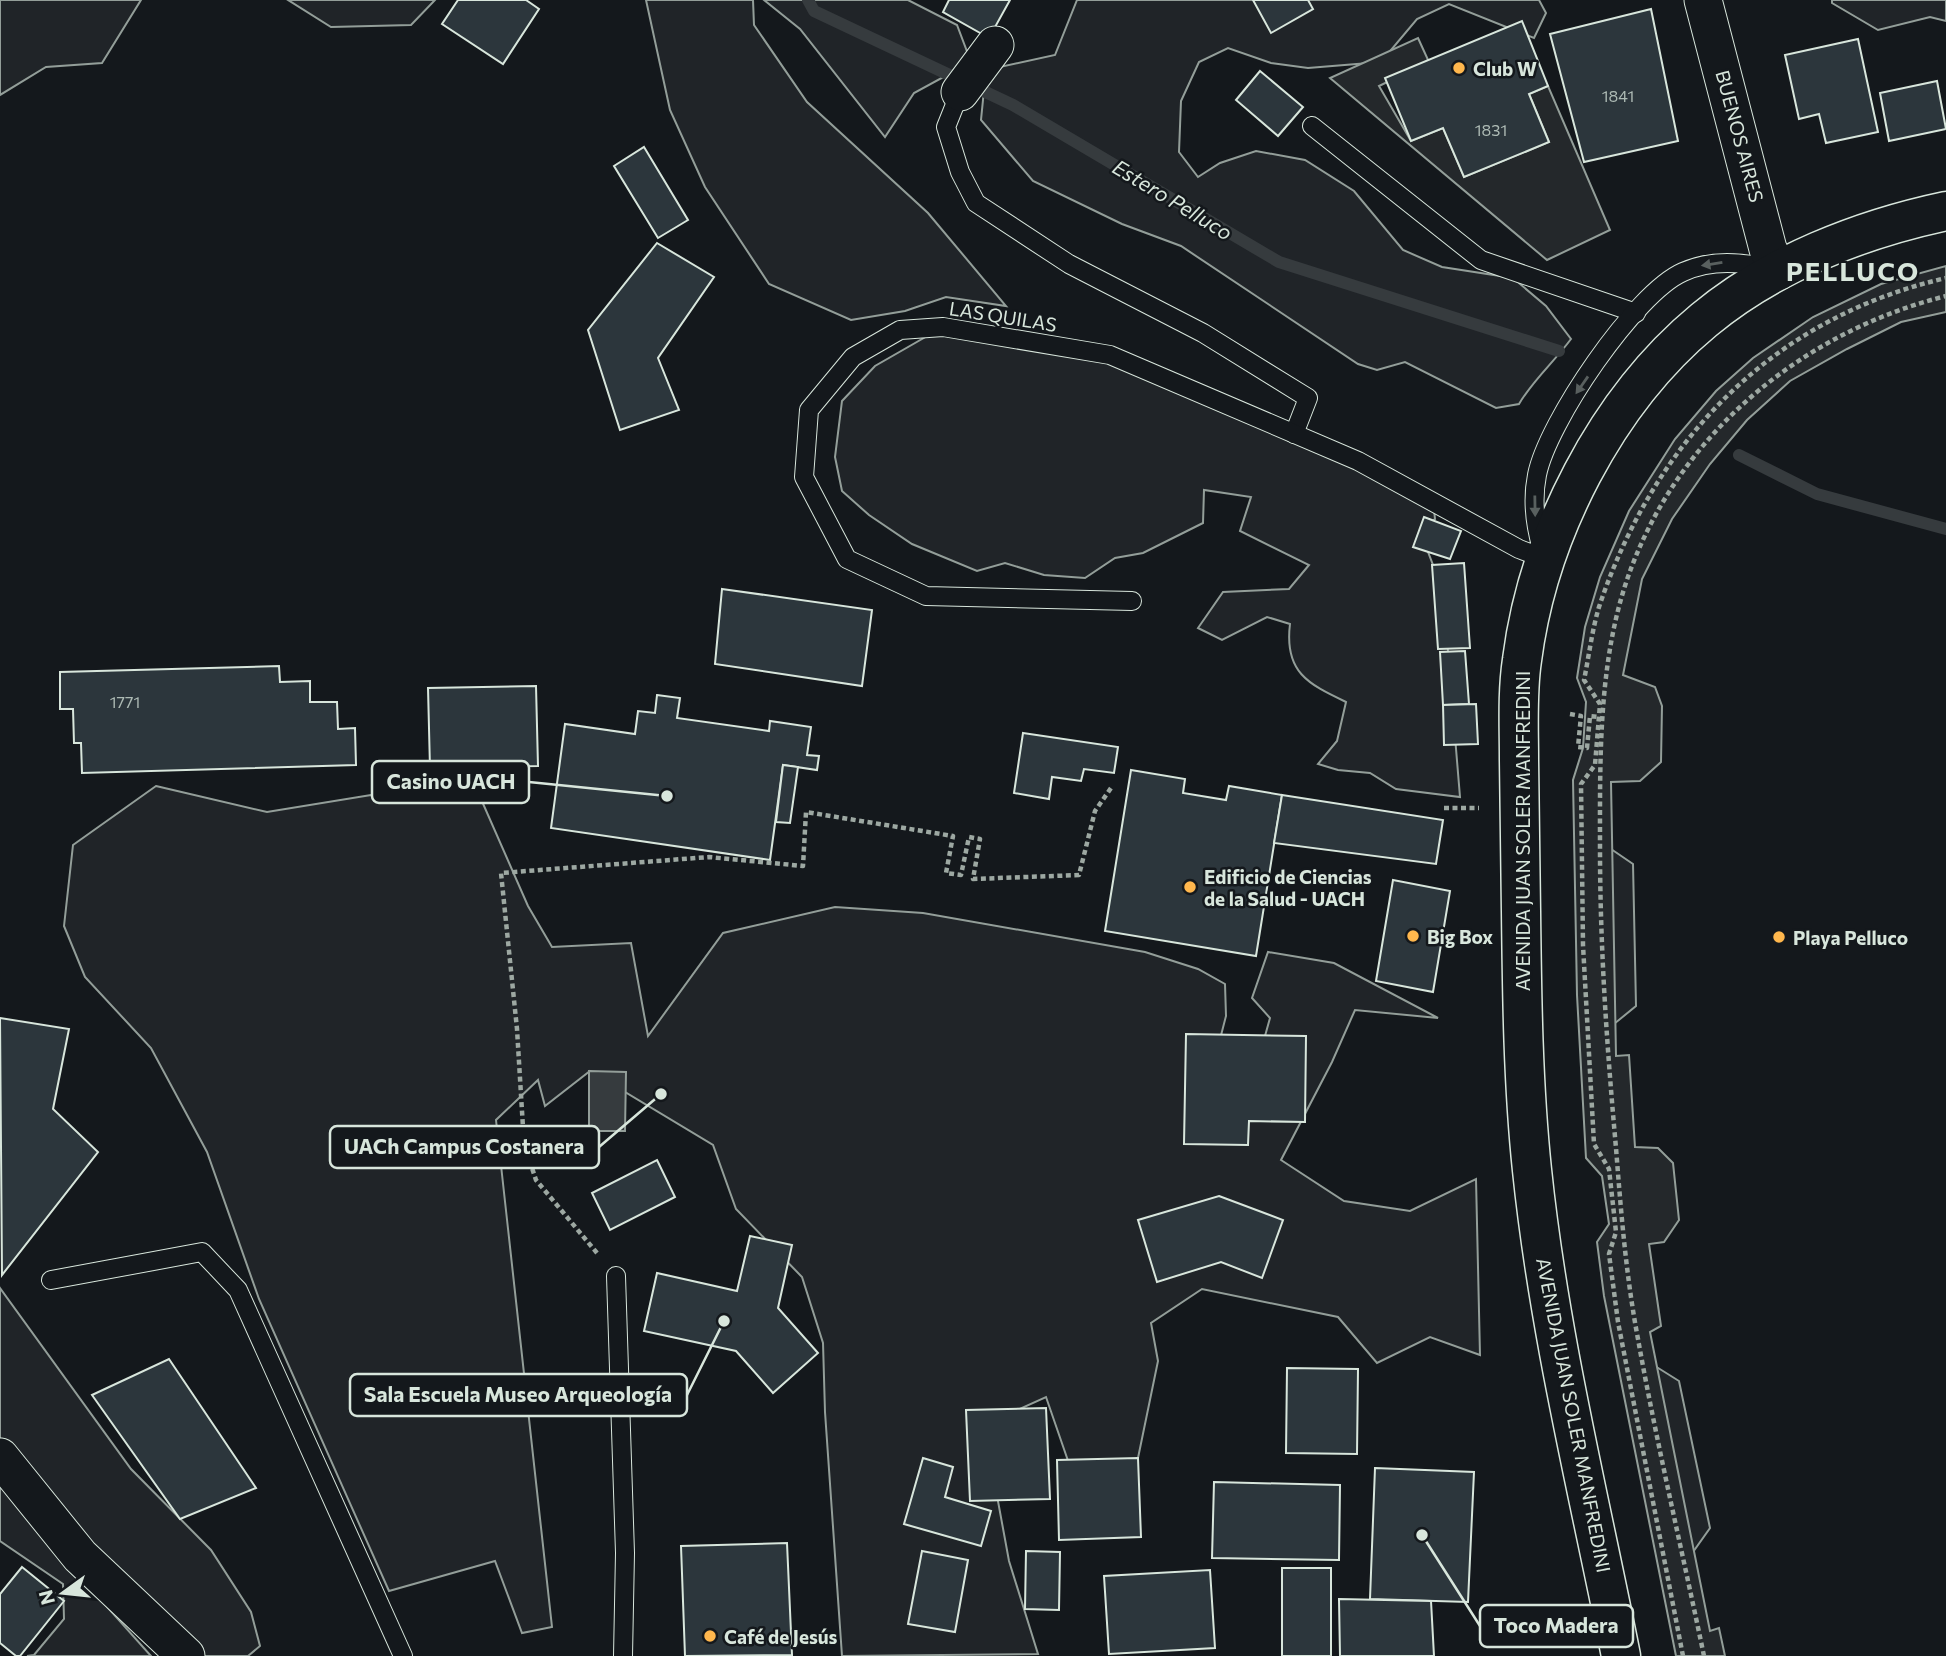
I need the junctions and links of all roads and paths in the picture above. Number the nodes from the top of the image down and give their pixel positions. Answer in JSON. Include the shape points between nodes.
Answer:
{"nodes":[{"id":1,"x":1703,"y":0,"type":"edge"},
{"id":2,"x":989,"y":53,"type":"dead end"},
{"id":3,"x":960,"y":92,"type":"joint"},
{"id":4,"x":1312,"y":126,"type":"dead end"},
{"id":5,"x":1946,"y":211,"type":"edge"},
{"id":6,"x":1779,"y":271,"type":"junction"},
{"id":7,"x":1946,"y":278,"type":"edge"},
{"id":8,"x":1946,"y":296,"type":"edge"},
{"id":9,"x":1636,"y":313,"type":"junction"},
{"id":10,"x":1294,"y":434,"type":"junction"},
{"id":11,"x":1545,"y":559,"type":"junction"},
{"id":12,"x":1132,"y":601,"type":"dead end"},
{"id":13,"x":1570,"y":714,"type":"dead end"},
{"id":14,"x":1601,"y":717,"type":"junction"},
{"id":15,"x":1111,"y":788,"type":"dead end"},
{"id":16,"x":1444,"y":808,"type":"dead end"},
{"id":17,"x":1487,"y":808,"type":"dead end"},
{"id":18,"x":615,"y":1276,"type":"joint"},
{"id":19,"x":51,"y":1280,"type":"dead end"},
{"id":20,"x":0,"y":1457,"type":"edge"},
{"id":21,"x":186,"y":1656,"type":"edge"},
{"id":22,"x":403,"y":1656,"type":"edge"},
{"id":23,"x":623,"y":1656,"type":"edge"},
{"id":24,"x":1621,"y":1656,"type":"edge"},
{"id":25,"x":1684,"y":1656,"type":"edge"},
{"id":26,"x":1704,"y":1656,"type":"edge"}],
"edges":[{"from":1,"to":6,"type":"street","name":"BUENOS AIRES","via":[[1768,249]]},
{"from":2,"to":3,"type":"street"},
{"from":3,"to":10,"type":"lane","via":[[946,127],[960,172],[976,203],[1069,264],[1203,333],[1308,398]]},
{"from":4,"to":9,"type":"lane","via":[[1481,260]]},
{"from":5,"to":6,"type":"highway","name":"AVENIDA JUAN SOLER MANFREDINI","via":[[1860,234]]},
{"from":6,"to":9,"type":"lane","one_way":true,"via":[[1729,262],[1705,264],[1665,283]]},
{"from":6,"to":11,"type":"highway","name":"AVENIDA JUAN SOLER MANFREDINI","via":[[1704,319],[1660,363],[1593,457]]},
{"from":7,"to":14,"type":"path","via":[[1894,293],[1799,338],[1755,369],[1700,422],[1646,499],[1599,609],[1584,680],[1600,704]]},
{"from":8,"to":14,"type":"path","via":[[1881,317],[1813,350],[1750,397],[1712,435],[1662,504],[1633,563],[1615,624]]},
{"from":9,"to":11,"type":"lane","one_way":true,"via":[[1574,396],[1544,453],[1535,518]]},
{"from":10,"to":11,"type":"lane","name":"LAS QUILAS","via":[[1359,461]]},
{"from":10,"to":12,"type":"lane","name":"LAS QUILAS","via":[[1110,355],[943,327],[900,330],[853,357],[809,410],[804,477],[846,559],[926,596]]},
{"from":11,"to":24,"type":"highway","name":"AVENIDA JUAN SOLER MANFREDINI","via":[[1528,621],[1519,700],[1522,988],[1532,1170],[1559,1358]]},
{"from":13,"to":14,"type":"path","via":[[1581,716],[1578,747],[1583,748],[1587,748],[1590,716]]},
{"from":14,"to":25,"type":"path","via":[[1595,765],[1581,783],[1583,945],[1594,1144],[1609,1169],[1616,1232],[1609,1254],[1618,1322]]},
{"from":14,"to":26,"type":"path","via":[[1600,892],[1607,1054],[1622,1218],[1637,1338]]},
{"from":15,"to":18,"type":"path","via":[[1095,811],[1079,875],[973,879],[980,839],[969,837],[961,875],[946,873],[953,836],[806,812],[803,866],[709,857],[501,873],[524,1144],[536,1180]]},
{"from":16,"to":17,"type":"path"},
{"from":18,"to":23,"type":"lane","via":[[625,1553]]},
{"from":19,"to":22,"type":"lane","via":[[202,1252],[238,1290]]},
{"from":20,"to":21,"type":"street","via":[[80,1556]]}]}
